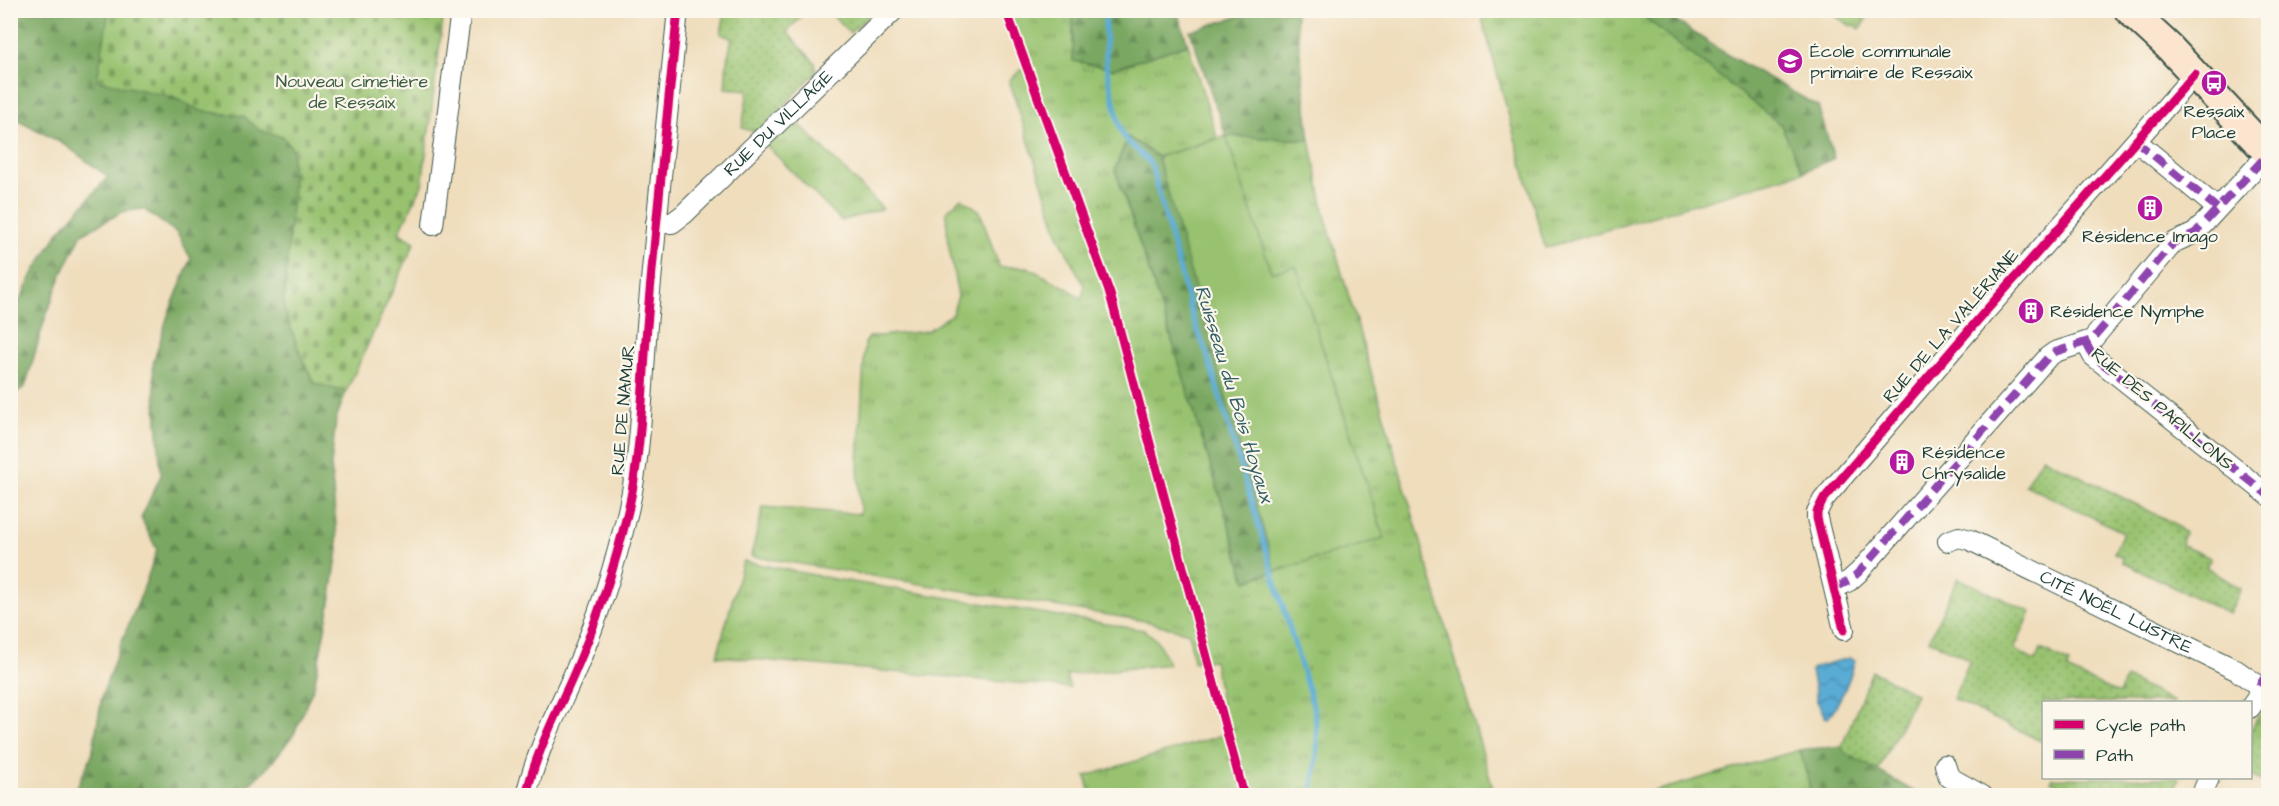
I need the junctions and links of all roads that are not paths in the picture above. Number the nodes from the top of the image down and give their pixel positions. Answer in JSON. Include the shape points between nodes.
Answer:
{"nodes":[{"id":1,"x":461,"y":10,"type":"edge"},
{"id":2,"x":678,"y":10,"type":"edge"},
{"id":3,"x":894,"y":10,"type":"edge"},
{"id":4,"x":2129,"y":10,"type":"edge"},
{"id":5,"x":2195,"y":74,"type":"junction"},
{"id":6,"x":2136,"y":141,"type":"junction"},
{"id":7,"x":2268,"y":154,"type":"edge"},
{"id":8,"x":2217,"y":208,"type":"junction"},
{"id":9,"x":656,"y":223,"type":"junction"},
{"id":10,"x":433,"y":225,"type":"dead end"},
{"id":11,"x":2086,"y":344,"type":"junction"},
{"id":12,"x":2268,"y":495,"type":"edge"},
{"id":13,"x":1948,"y":541,"type":"dead end"},
{"id":14,"x":1835,"y":588,"type":"junction"},
{"id":15,"x":1844,"y":630,"type":"dead end"},
{"id":16,"x":2264,"y":679,"type":"edge"},
{"id":17,"x":2252,"y":705,"type":"edge"},
{"id":18,"x":1945,"y":765,"type":"dead end"},
{"id":19,"x":2208,"y":779,"type":"edge"},
{"id":20,"x":526,"y":795,"type":"edge"},
{"id":21,"x":1983,"y":795,"type":"edge"},
{"id":22,"x":2204,"y":795,"type":"edge"}],
"edges":[{"from":1,"to":10,"type":"street"},
{"from":2,"to":9,"type":"street","name":"RUE DE NAMUR"},
{"from":3,"to":9,"type":"street","name":"RUE DU VILLAGE","via":[[684,214],[672,223]]},
{"from":4,"to":5,"type":"street"},
{"from":5,"to":6,"type":"street","name":"RUE DE LA VALÉRIANE"},
{"from":5,"to":7,"type":"street"},
{"from":6,"to":8,"type":"street"},
{"from":6,"to":14,"type":"street","name":"RUE DE LA VALÉRIANE","via":[[1822,501],[1817,518]]},
{"from":7,"to":8,"type":"street"},
{"from":8,"to":11,"type":"street","via":[[2195,233],[2169,248]]},
{"from":9,"to":20,"type":"street","name":"RUE DE NAMUR","via":[[640,441],[628,510],[595,622],[541,746]]},
{"from":11,"to":12,"type":"street","name":"RUE DES PAPILLONS","via":[[2093,356]]},
{"from":11,"to":14,"type":"street","via":[[2048,357],[1859,572]]},
{"from":13,"to":16,"type":"street","name":"CITÉ NOËL LUSTRE","via":[[1959,537],[1970,540],[2236,670]]},
{"from":14,"to":15,"type":"street","name":"RUE DE LA VALÉRIANE"},
{"from":16,"to":17,"type":"street","name":"CITÉ NOËL LUSTRE"},
{"from":18,"to":21,"type":"street","via":[[1949,777]]},
{"from":19,"to":22,"type":"street"}]}
